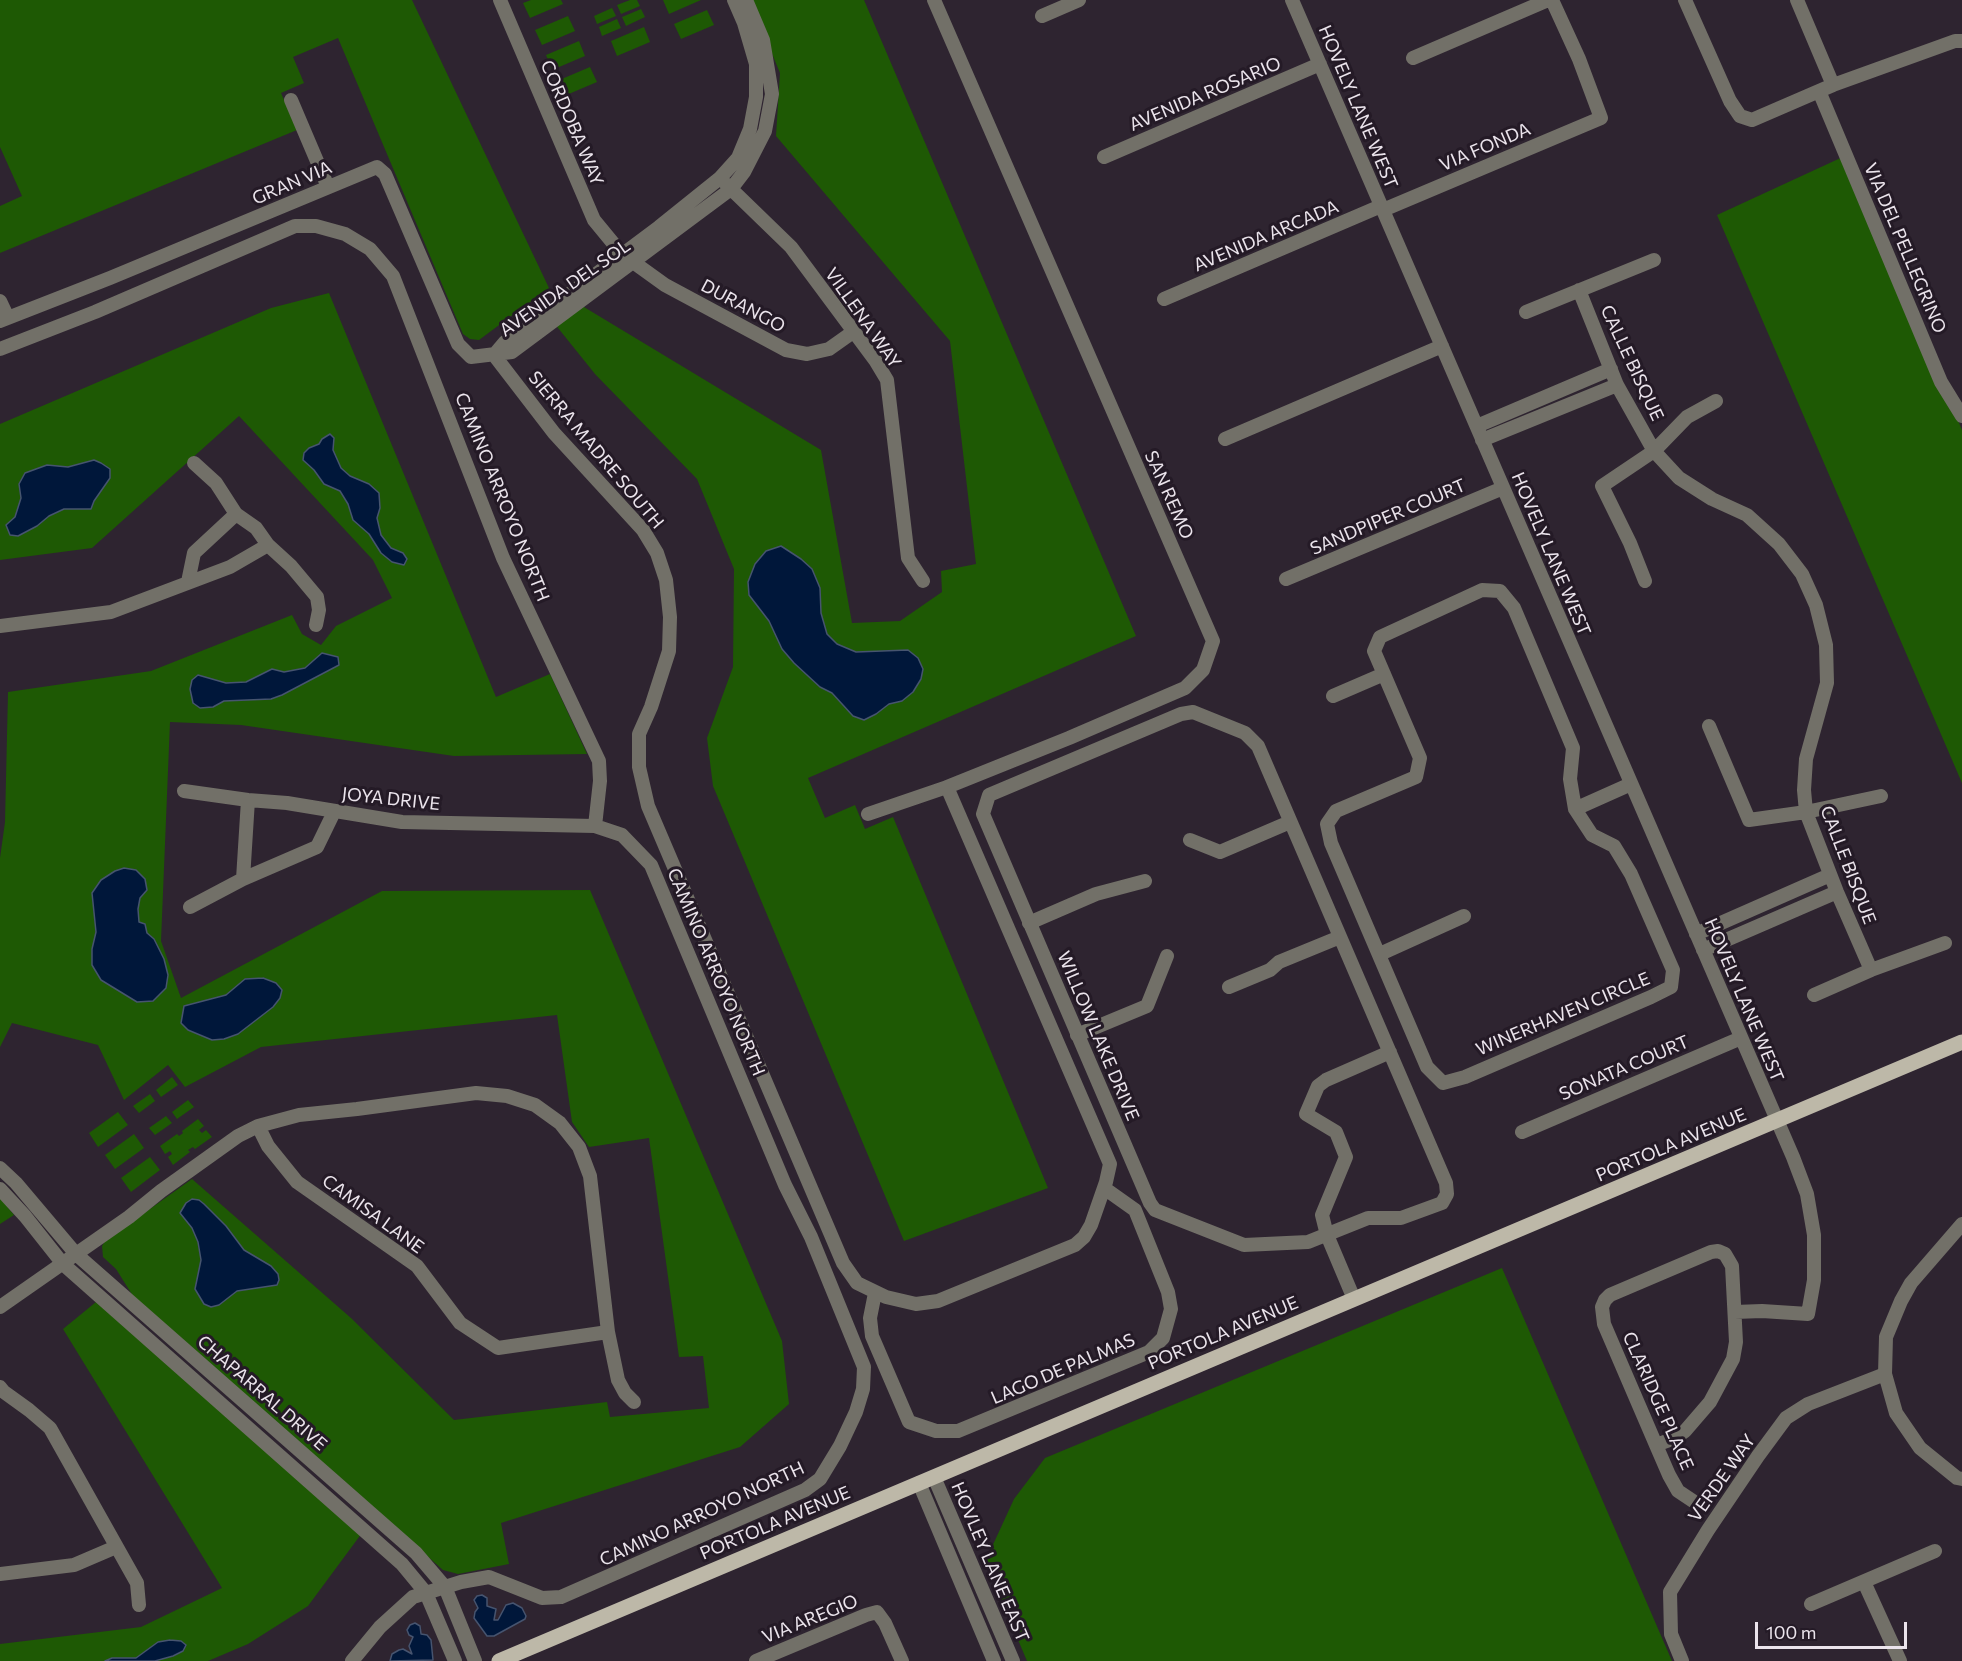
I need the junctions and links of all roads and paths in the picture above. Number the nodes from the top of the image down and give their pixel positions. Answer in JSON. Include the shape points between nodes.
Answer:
{"nodes":[{"id":1,"x":500,"y":0,"type":"edge"},
{"id":2,"x":734,"y":0,"type":"edge"},
{"id":3,"x":746,"y":0,"type":"edge"},
{"id":4,"x":934,"y":0,"type":"edge"},
{"id":5,"x":1079,"y":0,"type":"edge"},
{"id":6,"x":1292,"y":0,"type":"edge"},
{"id":7,"x":1550,"y":0,"type":"edge"},
{"id":8,"x":1685,"y":0,"type":"edge"},
{"id":9,"x":1797,"y":0,"type":"edge"},
{"id":10,"x":1042,"y":15,"type":"dead end"},
{"id":11,"x":1962,"y":41,"type":"edge"},
{"id":12,"x":1413,"y":58,"type":"dead end"},
{"id":13,"x":1320,"y":64,"type":"junction"},
{"id":14,"x":1833,"y":85,"type":"junction"},
{"id":15,"x":1819,"y":91,"type":"junction"},
{"id":16,"x":291,"y":100,"type":"dead end"},
{"id":17,"x":1104,"y":157,"type":"dead end"},
{"id":18,"x":720,"y":178,"type":"junction"},
{"id":19,"x":328,"y":187,"type":"junction"},
{"id":20,"x":731,"y":189,"type":"junction"},
{"id":21,"x":1382,"y":208,"type":"junction"},
{"id":22,"x":622,"y":254,"type":"junction"},
{"id":23,"x":1654,"y":260,"type":"dead end"},
{"id":24,"x":634,"y":263,"type":"junction"},
{"id":25,"x":1579,"y":290,"type":"junction"},
{"id":26,"x":1164,"y":298,"type":"dead end"},
{"id":27,"x":0,"y":301,"type":"edge"},
{"id":28,"x":1526,"y":312,"type":"dead end"},
{"id":29,"x":4,"y":320,"type":"edge"},
{"id":30,"x":853,"y":332,"type":"junction"},
{"id":31,"x":1442,"y":346,"type":"junction"},
{"id":32,"x":0,"y":349,"type":"edge"},
{"id":33,"x":494,"y":355,"type":"junction"},
{"id":34,"x":1611,"y":369,"type":"junction"},
{"id":35,"x":1617,"y":385,"type":"junction"},
{"id":36,"x":1564,"y":388,"type":"junction"},
{"id":37,"x":1716,"y":401,"type":"dead end"},
{"id":38,"x":1572,"y":404,"type":"junction"},
{"id":39,"x":1962,"y":416,"type":"edge"},
{"id":40,"x":1476,"y":426,"type":"junction"},
{"id":41,"x":1225,"y":439,"type":"dead end"},
{"id":42,"x":1482,"y":440,"type":"junction"},
{"id":43,"x":1654,"y":452,"type":"junction"},
{"id":44,"x":194,"y":463,"type":"dead end"},
{"id":45,"x":1503,"y":488,"type":"junction"},
{"id":46,"x":236,"y":514,"type":"junction"},
{"id":47,"x":268,"y":545,"type":"junction"},
{"id":48,"x":1286,"y":579,"type":"dead end"},
{"id":49,"x":923,"y":581,"type":"dead end"},
{"id":50,"x":1645,"y":581,"type":"dead end"},
{"id":51,"x":188,"y":582,"type":"junction"},
{"id":52,"x":316,"y":625,"type":"dead end"},
{"id":53,"x":0,"y":626,"type":"edge"},
{"id":54,"x":1384,"y":674,"type":"junction"},
{"id":55,"x":1333,"y":696,"type":"dead end"},
{"id":56,"x":1708,"y":726,"type":"dead end"},
{"id":57,"x":1631,"y":784,"type":"junction"},
{"id":58,"x":947,"y":787,"type":"junction"},
{"id":59,"x":184,"y":791,"type":"dead end"},
{"id":60,"x":1881,"y":796,"type":"dead end"},
{"id":61,"x":248,"y":800,"type":"junction"},
{"id":62,"x":1575,"y":809,"type":"junction"},
{"id":63,"x":334,"y":812,"type":"junction"},
{"id":64,"x":1806,"y":812,"type":"junction"},
{"id":65,"x":868,"y":814,"type":"dead end"},
{"id":66,"x":1290,"y":822,"type":"junction"},
{"id":67,"x":595,"y":826,"type":"junction"},
{"id":68,"x":1190,"y":840,"type":"dead end"},
{"id":69,"x":1830,"y":875,"type":"junction"},
{"id":70,"x":243,"y":879,"type":"junction"},
{"id":71,"x":1145,"y":881,"type":"dead end"},
{"id":72,"x":1837,"y":892,"type":"junction"},
{"id":73,"x":1784,"y":895,"type":"junction"},
{"id":74,"x":190,"y":907,"type":"dead end"},
{"id":75,"x":1792,"y":912,"type":"junction"},
{"id":76,"x":1464,"y":916,"type":"dead end"},
{"id":77,"x":1029,"y":923,"type":"junction"},
{"id":78,"x":1696,"y":934,"type":"junction"},
{"id":79,"x":1340,"y":937,"type":"junction"},
{"id":80,"x":1945,"y":943,"type":"dead end"},
{"id":81,"x":1703,"y":950,"type":"junction"},
{"id":82,"x":1380,"y":954,"type":"junction"},
{"id":83,"x":1167,"y":956,"type":"dead end"},
{"id":84,"x":1871,"y":970,"type":"junction"},
{"id":85,"x":1228,"y":987,"type":"dead end"},
{"id":86,"x":1814,"y":995,"type":"dead end"},
{"id":87,"x":1077,"y":1035,"type":"junction"},
{"id":88,"x":1741,"y":1038,"type":"junction"},
{"id":89,"x":1962,"y":1042,"type":"edge"},
{"id":90,"x":1390,"y":1052,"type":"junction"},
{"id":91,"x":1777,"y":1121,"type":"junction"},
{"id":92,"x":258,"y":1126,"type":"junction"},
{"id":93,"x":1522,"y":1132,"type":"dead end"},
{"id":94,"x":0,"y":1168,"type":"edge"},
{"id":95,"x":1104,"y":1188,"type":"junction"},
{"id":96,"x":0,"y":1189,"type":"edge"},
{"id":97,"x":1962,"y":1224,"type":"edge"},
{"id":98,"x":1327,"y":1235,"type":"junction"},
{"id":99,"x":76,"y":1254,"type":"junction"},
{"id":100,"x":63,"y":1264,"type":"junction"},
{"id":101,"x":876,"y":1293,"type":"junction"},
{"id":102,"x":1354,"y":1299,"type":"junction"},
{"id":103,"x":0,"y":1307,"type":"edge"},
{"id":104,"x":1735,"y":1312,"type":"junction"},
{"id":105,"x":608,"y":1332,"type":"junction"},
{"id":106,"x":1885,"y":1374,"type":"junction"},
{"id":107,"x":0,"y":1387,"type":"edge"},
{"id":108,"x":634,"y":1402,"type":"dead end"},
{"id":109,"x":1656,"y":1446,"type":"junction"},
{"id":110,"x":934,"y":1477,"type":"junction"},
{"id":111,"x":1962,"y":1479,"type":"edge"},
{"id":112,"x":919,"y":1483,"type":"junction"},
{"id":113,"x":1693,"y":1501,"type":"dead end"},
{"id":114,"x":116,"y":1547,"type":"junction"},
{"id":115,"x":1935,"y":1551,"type":"dead end"},
{"id":116,"x":0,"y":1574,"type":"edge"},
{"id":117,"x":1864,"y":1581,"type":"junction"},
{"id":118,"x":445,"y":1587,"type":"junction"},
{"id":119,"x":426,"y":1593,"type":"junction"},
{"id":120,"x":1811,"y":1604,"type":"dead end"},
{"id":121,"x":139,"y":1605,"type":"dead end"},
{"id":122,"x":352,"y":1661,"type":"edge"},
{"id":123,"x":455,"y":1661,"type":"edge"},
{"id":124,"x":475,"y":1661,"type":"edge"},
{"id":125,"x":499,"y":1661,"type":"edge"},
{"id":126,"x":756,"y":1661,"type":"edge"},
{"id":127,"x":902,"y":1661,"type":"edge"},
{"id":128,"x":994,"y":1661,"type":"edge"},
{"id":129,"x":1013,"y":1661,"type":"edge"},
{"id":130,"x":1682,"y":1661,"type":"edge"},
{"id":131,"x":1900,"y":1661,"type":"edge"}],
"edges":[{"from":1,"to":22,"type":"street","name":"CORDOBA WAY","via":[[594,220]]},
{"from":2,"to":18,"type":"street","name":"AVENIDA DEL SOL","via":[[756,64],[756,97],[750,129],[738,158]]},
{"from":3,"to":20,"type":"street","name":"AVENIDA DEL SOL","via":[[763,40],[772,94],[765,131]]},
{"from":4,"to":58,"type":"street","name":"SAN REMO","via":[[1213,641],[1203,670],[1185,688]]},
{"from":5,"to":10,"type":"street"},
{"from":6,"to":13,"type":"street","name":"HOVELY LANE WEST"},
{"from":7,"to":12,"type":"street"},
{"from":7,"to":21,"type":"street","name":"VIA FONDA","via":[[1579,59],[1601,118]]},
{"from":8,"to":15,"type":"street","via":[[1740,116],[1752,120]]},
{"from":9,"to":14,"type":"street"},
{"from":11,"to":14,"type":"street"},
{"from":13,"to":17,"type":"street","name":"AVENIDA ROSARIO"},
{"from":13,"to":21,"type":"street","name":"HOVELY LANE WEST"},
{"from":14,"to":15,"type":"street"},
{"from":15,"to":39,"type":"street","name":"VIA DEL PELLEGRINO","via":[[1941,382]]},
{"from":16,"to":19,"type":"street"},
{"from":18,"to":20,"type":"street","name":"VILLENA WAY"},
{"from":18,"to":22,"type":"street","name":"AVENIDA DEL SOL"},
{"from":19,"to":29,"type":"street","name":"GRAN VIA"},
{"from":19,"to":33,"type":"street","name":"GRAN VIA","via":[[377,167],[385,174],[458,344],[471,357]]},
{"from":20,"to":24,"type":"street","name":"AVENIDA DEL SOL"},
{"from":20,"to":30,"type":"street","name":"VILLENA WAY","via":[[791,247]]},
{"from":21,"to":26,"type":"street","name":"AVENIDA ARCADA"},
{"from":21,"to":31,"type":"street","name":"HOVELY LANE WEST"},
{"from":22,"to":24,"type":"street","name":"DURANGO"},
{"from":22,"to":33,"type":"street","name":"AVENIDA DEL SOL"},
{"from":23,"to":25,"type":"street"},
{"from":24,"to":30,"type":"street","name":"DURANGO","via":[[665,285],[786,350],[807,354],[829,349]]},
{"from":24,"to":33,"type":"street","name":"AVENIDA DEL SOL","via":[[512,352]]},
{"from":25,"to":28,"type":"street"},
{"from":25,"to":34,"type":"street","name":"CALLE BISQUE"},
{"from":27,"to":29,"type":"street"},
{"from":30,"to":49,"type":"street","name":"VILLENA WAY","via":[[887,380],[908,558]]},
{"from":31,"to":40,"type":"street","name":"HOVELY LANE WEST"},
{"from":31,"to":41,"type":"street"},
{"from":32,"to":67,"type":"street","name":"CAMINO ARROYO NORTH","via":[[295,226],[316,226],[345,234],[370,249],[393,276],[503,558],[599,761]]},
{"from":33,"to":101,"type":"street","name":"SIERRA MADRE SOUTH","via":[[554,433],[643,530],[657,554],[666,580],[670,628],[669,651],[639,734],[639,767],[648,806],[843,1263],[858,1283]]},
{"from":34,"to":35,"type":"street","name":"CALLE BISQUE"},
{"from":34,"to":36,"type":"street"},
{"from":35,"to":38,"type":"street"},
{"from":35,"to":43,"type":"street","name":"CALLE BISQUE"},
{"from":36,"to":38,"type":"street"},
{"from":36,"to":40,"type":"street"},
{"from":37,"to":43,"type":"street","via":[[1687,417]]},
{"from":38,"to":42,"type":"street"},
{"from":40,"to":42,"type":"street","name":"HOVELY LANE WEST"},
{"from":42,"to":45,"type":"street","name":"HOVELY LANE WEST"},
{"from":43,"to":50,"type":"street","via":[[1602,486]]},
{"from":43,"to":64,"type":"street","name":"CALLE BISQUE","via":[[1679,478],[1747,516],[1779,544],[1802,574],[1816,605],[1826,645],[1827,683],[1806,759]]},
{"from":44,"to":46,"type":"street","via":[[216,483]]},
{"from":45,"to":48,"type":"street","name":"SANDPIPER COURT"},
{"from":45,"to":57,"type":"street","name":"HOVELY LANE WEST"},
{"from":46,"to":47,"type":"street","via":[[256,528]]},
{"from":46,"to":51,"type":"street","via":[[194,554]]},
{"from":47,"to":51,"type":"street","via":[[230,567]]},
{"from":47,"to":52,"type":"street","via":[[317,597]]},
{"from":51,"to":53,"type":"street","via":[[111,612]]},
{"from":54,"to":55,"type":"street"},
{"from":54,"to":62,"type":"street","via":[[1374,651],[1380,636],[1482,590],[1500,591],[1514,608],[1573,748],[1570,779]]},
{"from":54,"to":82,"type":"street","via":[[1420,758],[1416,777],[1336,812],[1327,824],[1330,843]]},
{"from":56,"to":64,"type":"street","via":[[1749,820]]},
{"from":57,"to":62,"type":"street"},
{"from":57,"to":78,"type":"street","name":"HOVELY LANE WEST"},
{"from":58,"to":65,"type":"street","name":"SAN REMO"},
{"from":58,"to":95,"type":"street","via":[[1110,1164]]},
{"from":59,"to":61,"type":"street","name":"JOYA DRIVE"},
{"from":60,"to":64,"type":"street"},
{"from":61,"to":63,"type":"street","name":"JOYA DRIVE"},
{"from":61,"to":70,"type":"street"},
{"from":62,"to":82,"type":"street","name":"WINERHAVEN CIRCLE","via":[[1592,835],[1614,846],[1631,874],[1673,970],[1671,987],[1465,1077],[1443,1083],[1426,1067]]},
{"from":63,"to":67,"type":"street","name":"JOYA DRIVE","via":[[402,822]]},
{"from":63,"to":70,"type":"street","via":[[317,847]]},
{"from":64,"to":69,"type":"street","name":"CALLE BISQUE"},
{"from":66,"to":68,"type":"street","via":[[1220,852]]},
{"from":66,"to":77,"type":"street","name":"WILLOW LAKE DRIVE","via":[[1253,739],[1193,712],[1181,714],[989,795],[983,814]]},
{"from":66,"to":79,"type":"street","name":"WILLOW LAKE DRIVE"},
{"from":67,"to":118,"type":"street","name":"CAMINO ARROYO NORTH","via":[[622,835],[651,865],[864,1366],[862,1389],[840,1446],[819,1479],[805,1490],[561,1597],[542,1598],[489,1577]]},
{"from":69,"to":72,"type":"street","name":"CALLE BISQUE"},
{"from":69,"to":73,"type":"street"},
{"from":70,"to":74,"type":"street"},
{"from":71,"to":77,"type":"street","via":[[1096,894]]},
{"from":72,"to":75,"type":"street"},
{"from":72,"to":84,"type":"street","name":"CALLE BISQUE"},
{"from":73,"to":75,"type":"street"},
{"from":73,"to":78,"type":"street"},
{"from":75,"to":81,"type":"street"},
{"from":76,"to":82,"type":"street"},
{"from":77,"to":87,"type":"street","name":"WILLOW LAKE DRIVE"},
{"from":78,"to":81,"type":"street","name":"HOVELY LANE WEST"},
{"from":79,"to":85,"type":"street"},
{"from":79,"to":90,"type":"street","name":"WILLOW LAKE DRIVE"},
{"from":80,"to":84,"type":"street"},
{"from":81,"to":88,"type":"street","name":"HOVELY LANE WEST"},
{"from":83,"to":87,"type":"street","via":[[1147,1006]]},
{"from":84,"to":86,"type":"street"},
{"from":87,"to":98,"type":"street","name":"WILLOW LAKE DRIVE","via":[[1155,1210],[1244,1245],[1308,1242]]},
{"from":88,"to":91,"type":"street","name":"HOVELY LANE WEST"},
{"from":88,"to":93,"type":"street","name":"SONATA COURT"},
{"from":89,"to":91,"type":"main road","name":"PORTOLA AVENUE"},
{"from":90,"to":98,"type":"street","via":[[1326,1080],[1318,1086],[1306,1114],[1336,1132],[1346,1157],[1322,1215]]},
{"from":90,"to":98,"type":"street","name":"WILLOW LAKE DRIVE","via":[[1446,1183],[1447,1194],[1442,1203],[1419,1212],[1401,1218],[1368,1218]]},
{"from":91,"to":102,"type":"main road","name":"PORTOLA AVENUE"},
{"from":91,"to":104,"type":"street","name":"HOVELY LANE WEST","via":[[1807,1194],[1814,1235],[1814,1280],[1808,1314]]},
{"from":92,"to":99,"type":"street","via":[[238,1136]]},
{"from":92,"to":105,"type":"street","name":"CAMISA LANE","via":[[268,1146],[297,1182],[417,1266],[460,1323],[498,1348]]},
{"from":92,"to":105,"type":"street","via":[[298,1115],[476,1093],[507,1096],[535,1105],[560,1123],[573,1139],[590,1176]]},
{"from":94,"to":99,"type":"street","name":"CHAPARRAL DRIVE"},
{"from":95,"to":101,"type":"street","name":"SIERRA MADRE SOUTH","via":[[1091,1224],[1075,1245],[938,1301],[916,1304]]},
{"from":95,"to":101,"type":"street","name":"LAGO DE PALMAS","via":[[1135,1210],[1168,1292],[1171,1309],[1163,1338],[1149,1352],[958,1431],[936,1431],[909,1422],[872,1336],[870,1318]]},
{"from":96,"to":100,"type":"street","name":"CHAPARRAL DRIVE"},
{"from":97,"to":106,"type":"street","via":[[1900,1301],[1886,1337]]},
{"from":98,"to":102,"type":"street"},
{"from":99,"to":100,"type":"street"},
{"from":99,"to":118,"type":"street","name":"CHAPARRAL DRIVE","via":[[416,1553]]},
{"from":100,"to":103,"type":"street"},
{"from":100,"to":119,"type":"street","name":"CHAPARRAL DRIVE","via":[[402,1564]]},
{"from":102,"to":110,"type":"main road","name":"PORTOLA AVENUE"},
{"from":104,"to":109,"type":"street","via":[[1736,1342],[1724,1380],[1685,1431]]},
{"from":104,"to":109,"type":"street","name":"CLARIDGE PLACE","via":[[1732,1266],[1719,1251],[1605,1300],[1604,1324]]},
{"from":105,"to":108,"type":"street","via":[[618,1380]]},
{"from":106,"to":111,"type":"street","via":[[1896,1413],[1920,1448]]},
{"from":106,"to":130,"type":"street","name":"VERDE WAY","via":[[1808,1404],[1786,1418],[1758,1456],[1670,1592],[1671,1634]]},
{"from":107,"to":114,"type":"street","via":[[50,1428]]},
{"from":109,"to":113,"type":"street","name":"CLARIDGE PLACE","via":[[1678,1491]]},
{"from":110,"to":112,"type":"main road","name":"PORTOLA AVENUE"},
{"from":110,"to":129,"type":"street","name":"HOVLEY LANE EAST"},
{"from":112,"to":125,"type":"main road","name":"PORTOLA AVENUE"},
{"from":112,"to":128,"type":"street","name":"HOVLEY LANE EAST"},
{"from":114,"to":116,"type":"street","via":[[74,1565]]},
{"from":114,"to":121,"type":"street","via":[[137,1584]]},
{"from":115,"to":117,"type":"street"},
{"from":117,"to":120,"type":"street"},
{"from":117,"to":131,"type":"street"},
{"from":118,"to":119,"type":"street","name":"CAMINO ARROYO NORTH"},
{"from":118,"to":124,"type":"street","name":"CHAPARRAL DRIVE"},
{"from":119,"to":122,"type":"street","name":"CAMINO ARROYO NORTH","via":[[401,1605]]},
{"from":119,"to":123,"type":"street","name":"CHAPARRAL DRIVE"},
{"from":126,"to":127,"type":"street","name":"VIA AREGIO","via":[[877,1612]]}]}
